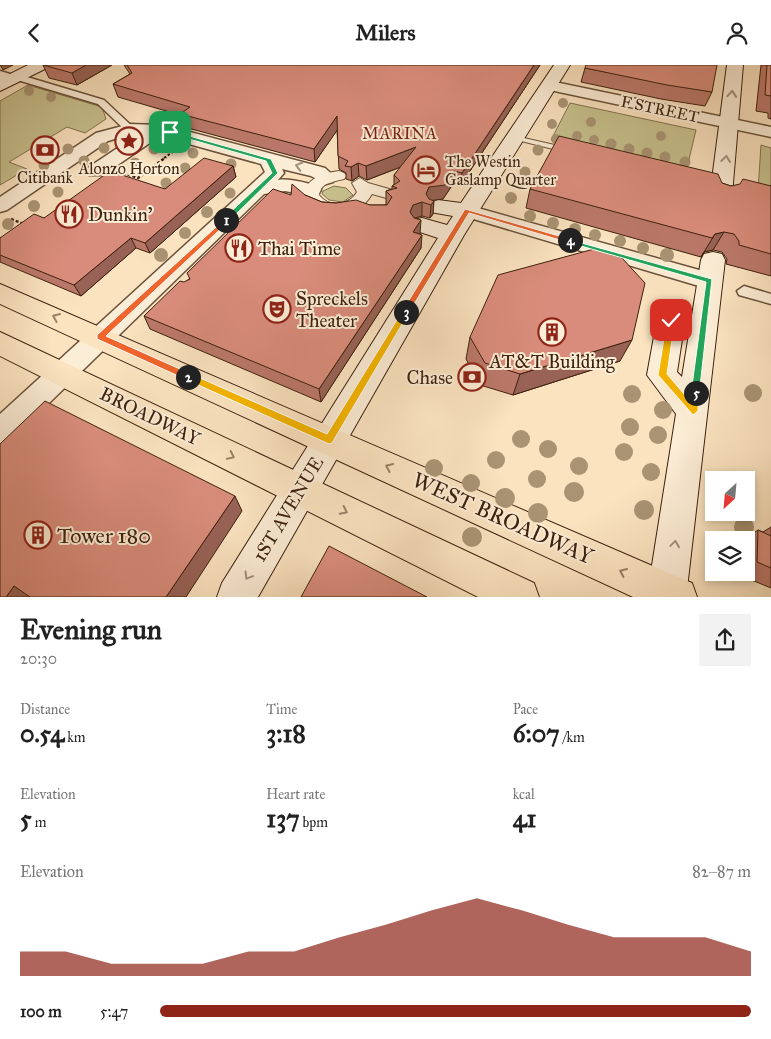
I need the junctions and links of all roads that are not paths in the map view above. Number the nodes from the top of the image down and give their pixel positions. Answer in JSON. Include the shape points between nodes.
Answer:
{"nodes":[{"id":1,"x":41,"y":65,"type":"edge"},
{"id":2,"x":562,"y":65,"type":"edge"},
{"id":3,"x":735,"y":65,"type":"edge"},
{"id":4,"x":7,"y":79,"type":"edge"},
{"id":5,"x":550,"y":86,"type":"junction"},
{"id":6,"x":730,"y":123,"type":"junction"},
{"id":7,"x":159,"y":130,"type":"junction"},
{"id":8,"x":771,"y":132,"type":"edge"},
{"id":9,"x":125,"y":137,"type":"junction"},
{"id":10,"x":515,"y":139,"type":"junction"},
{"id":11,"x":573,"y":152,"type":"edge"},
{"id":12,"x":269,"y":160,"type":"junction"},
{"id":13,"x":96,"y":171,"type":"dead end"},
{"id":14,"x":326,"y":181,"type":"junction"},
{"id":15,"x":260,"y":189,"type":"junction"},
{"id":16,"x":361,"y":191,"type":"joint"},
{"id":17,"x":721,"y":195,"type":"edge"},
{"id":18,"x":384,"y":203,"type":"edge"},
{"id":19,"x":438,"y":207,"type":"dead end"},
{"id":20,"x":2,"y":211,"type":"edge"},
{"id":21,"x":467,"y":211,"type":"junction"},
{"id":22,"x":422,"y":225,"type":"dead end"},
{"id":23,"x":452,"y":235,"type":"junction"},
{"id":24,"x":711,"y":270,"type":"joint"},
{"id":25,"x":744,"y":291,"type":"dead end"},
{"id":26,"x":0,"y":293,"type":"edge"},
{"id":27,"x":771,"y":299,"type":"edge"},
{"id":28,"x":671,"y":320,"type":"dead end"},
{"id":29,"x":100,"y":337,"type":"junction"},
{"id":30,"x":0,"y":343,"type":"edge"},
{"id":31,"x":62,"y":373,"type":"junction"},
{"id":32,"x":693,"y":411,"type":"junction"},
{"id":33,"x":0,"y":432,"type":"edge"},
{"id":34,"x":329,"y":440,"type":"junction"},
{"id":35,"x":301,"y":489,"type":"junction"},
{"id":36,"x":670,"y":595,"type":"edge"},
{"id":37,"x":236,"y":597,"type":"edge"},
{"id":38,"x":520,"y":597,"type":"edge"}],
"edges":[{"from":1,"to":4,"type":"main road"},
{"from":2,"to":5,"type":"main road","name":"1ST AVENUE"},
{"from":6,"to":3,"type":"main road","one_way":true},
{"from":4,"to":9,"type":"street","via":[[101,102]]},
{"from":5,"to":6,"type":"street","name":"F STREET"},
{"from":5,"to":10,"type":"main road","name":"1ST AVENUE"},
{"from":6,"to":8,"type":"street","name":"F STREET"},
{"from":17,"to":6,"type":"main road","one_way":true},
{"from":7,"to":9,"type":"street"},
{"from":7,"to":12,"type":"street"},
{"from":7,"to":13,"type":"street"},
{"from":9,"to":20,"type":"street","via":[[102,137],[34,183]]},
{"from":10,"to":11,"type":"lane"},
{"from":10,"to":21,"type":"main road","name":"1ST AVENUE"},
{"from":14,"to":12,"type":"street","one_way":true,"via":[[318,172]]},
{"from":12,"to":15,"type":"street","via":[[275,173]]},
{"from":14,"to":15,"type":"street"},
{"from":14,"to":16,"type":"street","via":[[313,200],[326,207],[344,208]]},
{"from":15,"to":29,"type":"street","via":[[168,283]]},
{"from":16,"to":18,"type":"main road","via":[[364,207]]},
{"from":19,"to":21,"type":"main road"},
{"from":21,"to":23,"type":"main road","name":"1ST AVENUE"},
{"from":21,"to":24,"type":"street"},
{"from":22,"to":23,"type":"main road"},
{"from":23,"to":34,"type":"main road","name":"1ST AVENUE"},
{"from":24,"to":32,"type":"main road"},
{"from":25,"to":27,"type":"street"},
{"from":29,"to":26,"type":"main road","one_way":true},
{"from":28,"to":32,"type":"main road","via":[[662,375]]},
{"from":29,"to":31,"type":"street"},
{"from":29,"to":34,"type":"main road"},
{"from":30,"to":31,"type":"main road","name":"BROADWAY"},
{"from":31,"to":33,"type":"street"},
{"from":31,"to":35,"type":"main road","name":"BROADWAY","one_way":true},
{"from":36,"to":32,"type":"main road","one_way":true},
{"from":34,"to":35,"type":"main road","name":"1ST AVENUE"},
{"from":36,"to":34,"type":"main road","name":"WEST BROADWAY","one_way":true},
{"from":35,"to":37,"type":"main road","name":"1ST AVENUE","one_way":true},
{"from":35,"to":38,"type":"main road","one_way":true}]}
